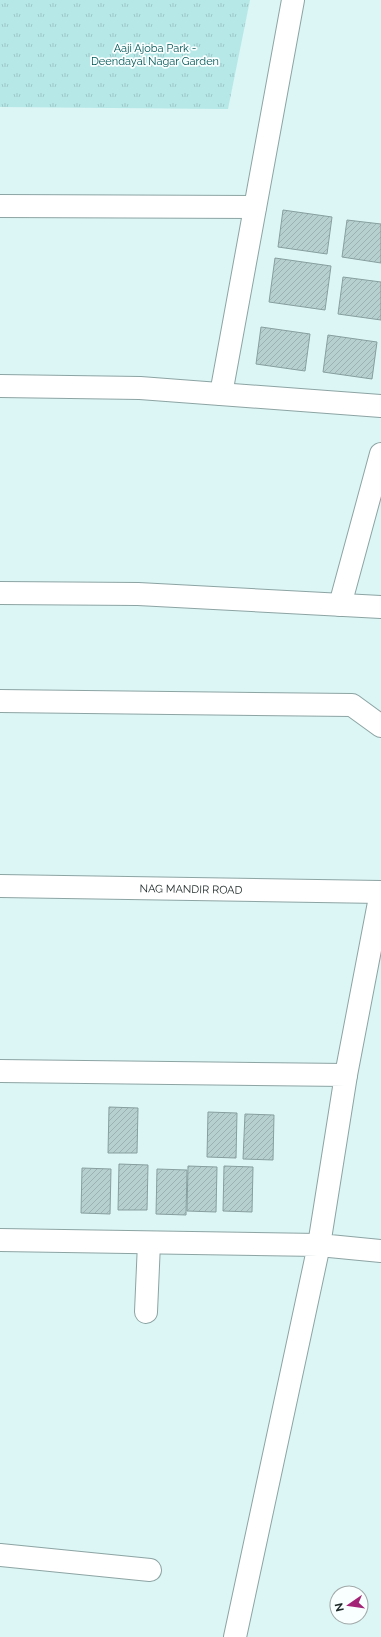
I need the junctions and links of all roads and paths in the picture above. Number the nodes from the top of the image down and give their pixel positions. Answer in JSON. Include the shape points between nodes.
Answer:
{"nodes":[{"id":1,"x":293,"y":0,"type":"edge"},
{"id":2,"x":0,"y":206,"type":"edge"},
{"id":3,"x":255,"y":207,"type":"junction"},
{"id":4,"x":0,"y":386,"type":"edge"},
{"id":5,"x":222,"y":394,"type":"junction"},
{"id":6,"x":381,"y":406,"type":"edge"},
{"id":7,"x":381,"y":454,"type":"edge"},
{"id":8,"x":0,"y":593,"type":"edge"},
{"id":9,"x":340,"y":605,"type":"junction"},
{"id":10,"x":381,"y":607,"type":"edge"},
{"id":11,"x":0,"y":701,"type":"edge"},
{"id":12,"x":381,"y":726,"type":"edge"},
{"id":13,"x":0,"y":886,"type":"edge"},
{"id":14,"x":381,"y":892,"type":"edge"},
{"id":15,"x":0,"y":1072,"type":"edge"},
{"id":16,"x":346,"y":1075,"type":"junction"},
{"id":17,"x":0,"y":1240,"type":"edge"},
{"id":18,"x":149,"y":1244,"type":"junction"},
{"id":19,"x":319,"y":1245,"type":"junction"},
{"id":20,"x":381,"y":1251,"type":"edge"},
{"id":21,"x":146,"y":1312,"type":"dead end"},
{"id":22,"x":0,"y":1555,"type":"edge"},
{"id":23,"x":150,"y":1570,"type":"dead end"},
{"id":24,"x":235,"y":1637,"type":"edge"}],
"edges":[{"from":1,"to":3,"type":"street"},
{"from":2,"to":3,"type":"street"},
{"from":3,"to":5,"type":"street"},
{"from":4,"to":5,"type":"street","via":[[140,388]]},
{"from":5,"to":6,"type":"street"},
{"from":7,"to":9,"type":"street"},
{"from":8,"to":9,"type":"street","via":[[138,594]]},
{"from":9,"to":10,"type":"street"},
{"from":11,"to":12,"type":"street","via":[[352,705]]},
{"from":13,"to":14,"type":"street","name":"NAG MANDIR ROAD"},
{"from":14,"to":16,"type":"street"},
{"from":15,"to":16,"type":"street"},
{"from":16,"to":19,"type":"street"},
{"from":17,"to":18,"type":"street"},
{"from":18,"to":19,"type":"street"},
{"from":18,"to":21,"type":"street"},
{"from":19,"to":20,"type":"street"},
{"from":19,"to":24,"type":"street"},
{"from":22,"to":23,"type":"street"}]}
